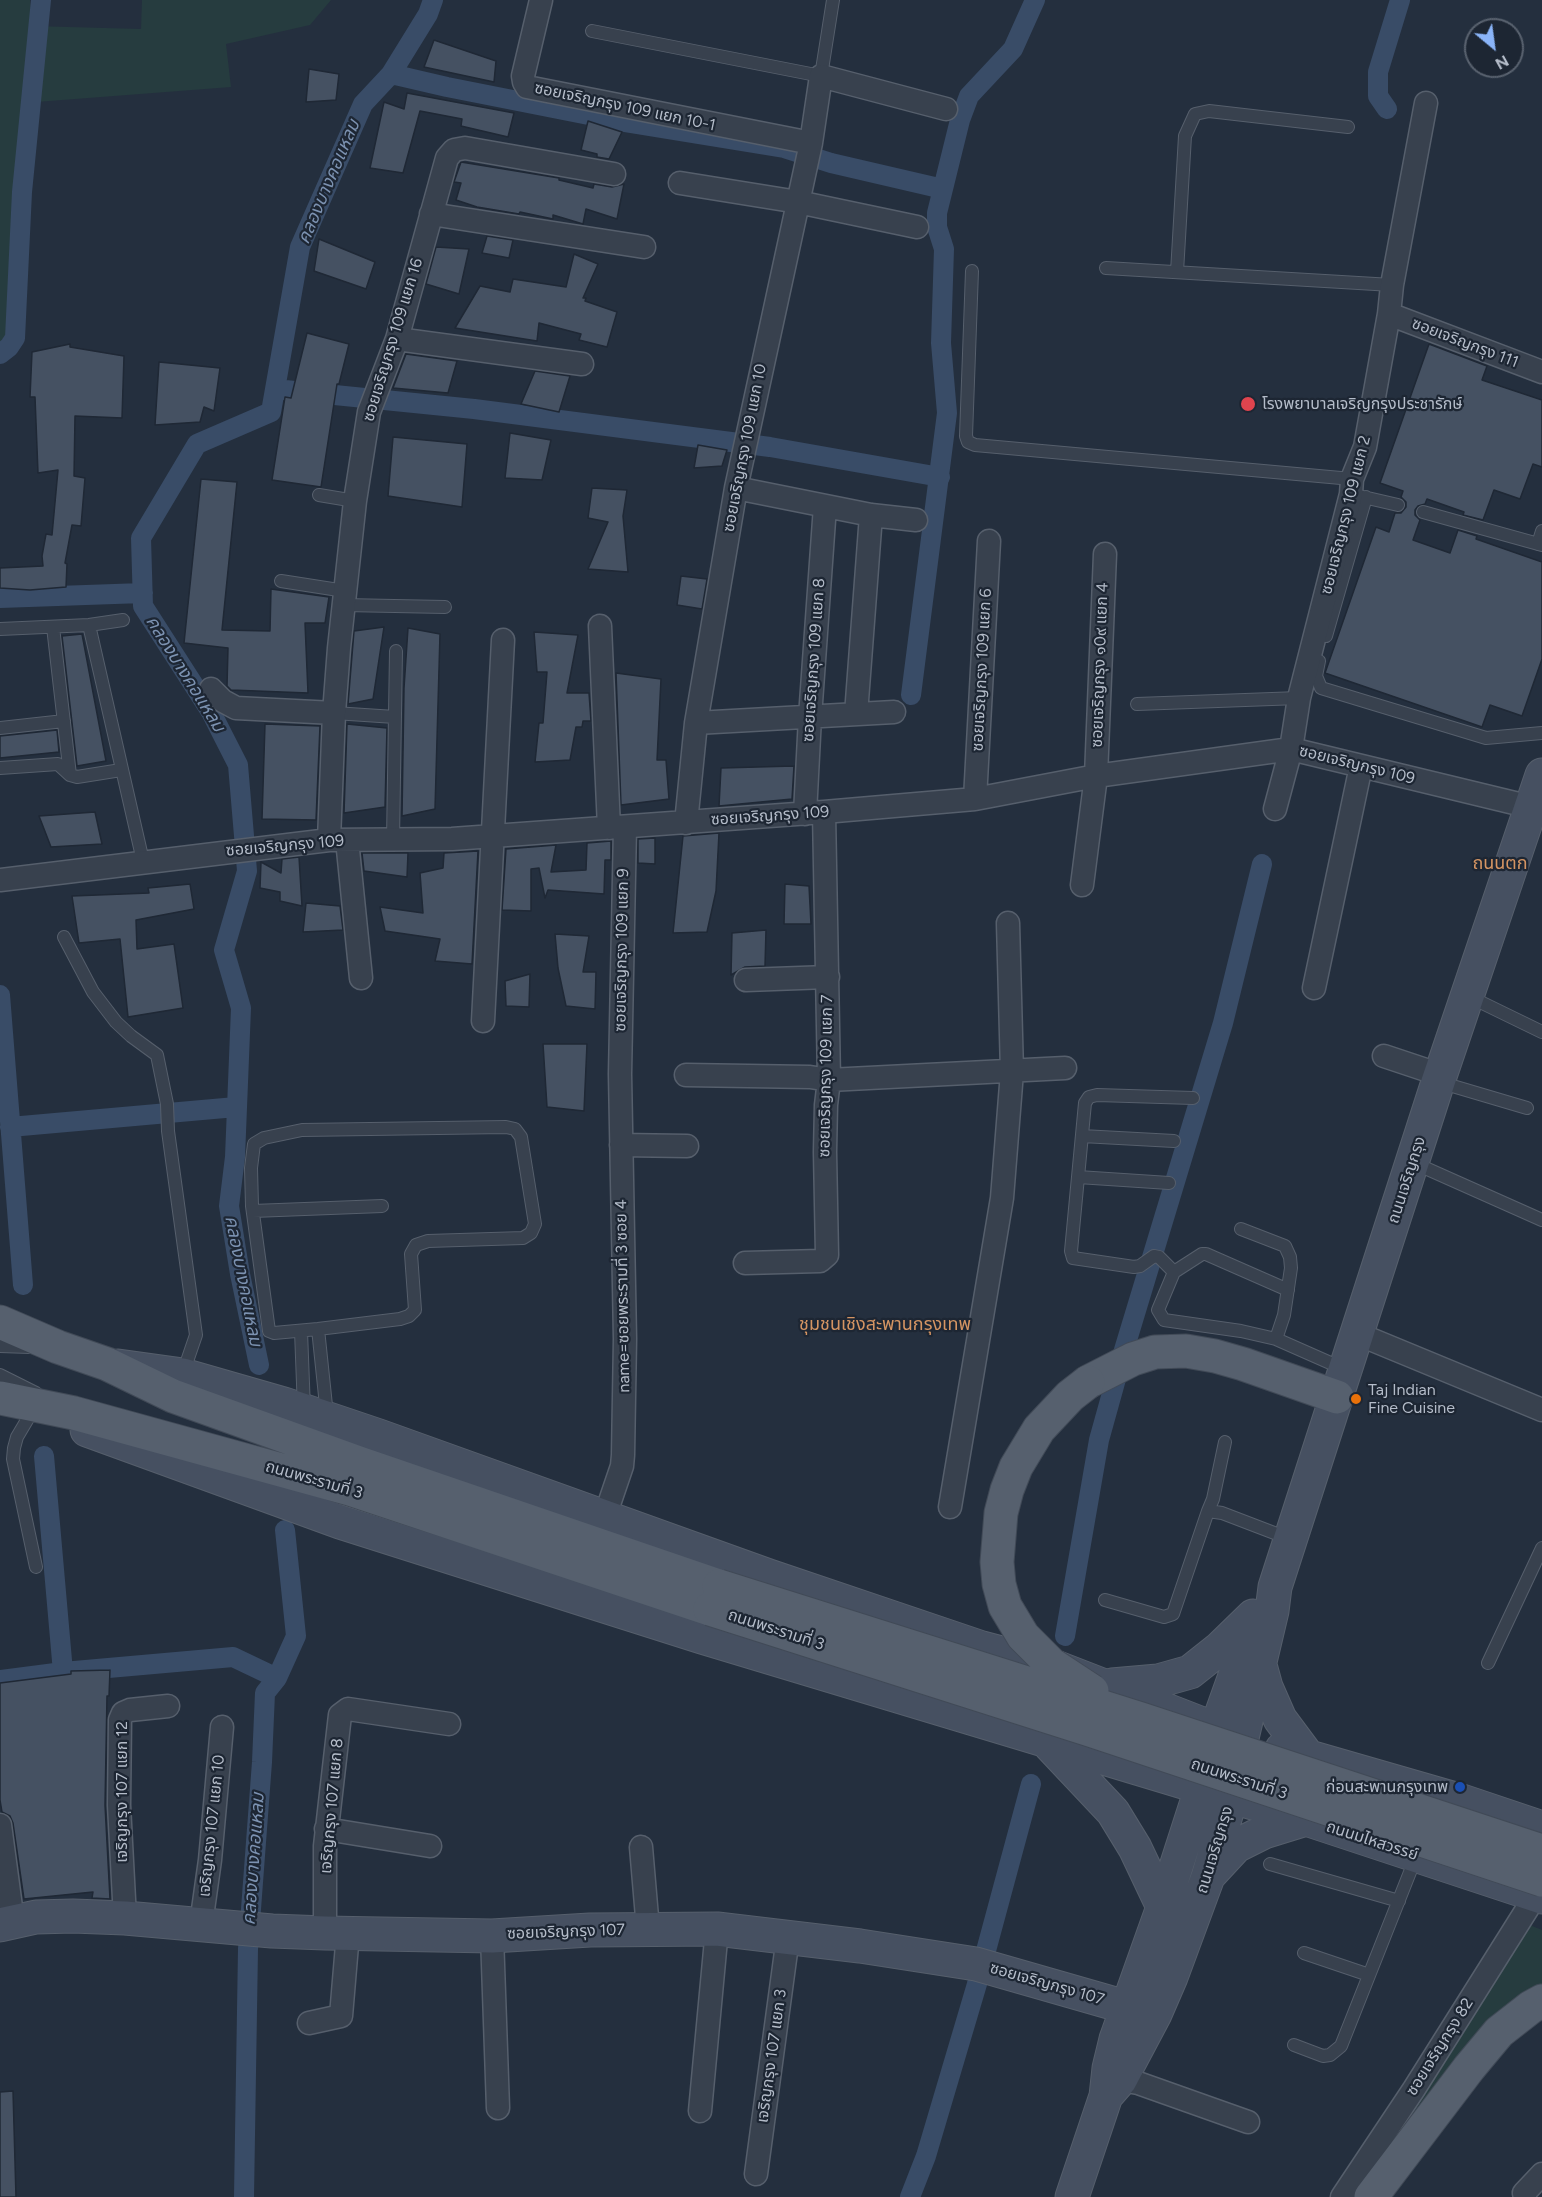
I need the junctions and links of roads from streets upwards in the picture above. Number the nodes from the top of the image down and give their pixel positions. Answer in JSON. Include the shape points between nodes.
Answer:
{"nodes":[{"id":1,"x":541,"y":0,"type":"edge"},
{"id":2,"x":1426,"y":103,"type":"dead end"},
{"id":3,"x":946,"y":109,"type":"dead end"},
{"id":4,"x":809,"y":152,"type":"junction"},
{"id":5,"x":614,"y":174,"type":"dead end"},
{"id":6,"x":680,"y":183,"type":"dead end"},
{"id":7,"x":798,"y":202,"type":"junction"},
{"id":8,"x":431,"y":214,"type":"junction"},
{"id":9,"x":917,"y":227,"type":"dead end"},
{"id":10,"x":644,"y":247,"type":"dead end"},
{"id":11,"x":1389,"y":314,"type":"junction"},
{"id":12,"x":397,"y":339,"type":"junction"},
{"id":13,"x":582,"y":364,"type":"dead end"},
{"id":14,"x":1542,"y":372,"type":"edge"},
{"id":15,"x":736,"y":488,"type":"junction"},
{"id":16,"x":825,"y":506,"type":"junction"},
{"id":17,"x":871,"y":515,"type":"junction"},
{"id":18,"x":916,"y":520,"type":"dead end"},
{"id":19,"x":989,"y":541,"type":"dead end"},
{"id":20,"x":1105,"y":554,"type":"dead end"},
{"id":21,"x":600,"y":626,"type":"dead end"},
{"id":22,"x":503,"y":640,"type":"dead end"},
{"id":23,"x":212,"y":689,"type":"dead end"},
{"id":24,"x":894,"y":712,"type":"dead end"},
{"id":25,"x":334,"y":713,"type":"junction"},
{"id":26,"x":856,"y":714,"type":"junction"},
{"id":27,"x":810,"y":717,"type":"junction"},
{"id":28,"x":696,"y":723,"type":"junction"},
{"id":29,"x":1291,"y":749,"type":"junction"},
{"id":30,"x":1361,"y":766,"type":"junction"},
{"id":31,"x":1542,"y":775,"type":"edge"},
{"id":32,"x":1096,"y":776,"type":"junction"},
{"id":33,"x":975,"y":799,"type":"junction"},
{"id":34,"x":1275,"y":809,"type":"dead end"},
{"id":35,"x":815,"y":813,"type":"junction"},
{"id":36,"x":686,"y":823,"type":"junction"},
{"id":37,"x":1531,"y":824,"type":"edge"},
{"id":38,"x":617,"y":828,"type":"junction"},
{"id":39,"x":492,"y":836,"type":"junction"},
{"id":40,"x":338,"y":840,"type":"junction"},
{"id":41,"x":0,"y":880,"type":"edge"},
{"id":42,"x":1082,"y":885,"type":"dead end"},
{"id":43,"x":1008,"y":923,"type":"dead end"},
{"id":44,"x":828,"y":977,"type":"junction"},
{"id":45,"x":361,"y":978,"type":"dead end"},
{"id":46,"x":746,"y":980,"type":"dead end"},
{"id":47,"x":1314,"y":987,"type":"dead end"},
{"id":48,"x":483,"y":1021,"type":"dead end"},
{"id":49,"x":1384,"y":1056,"type":"dead end"},
{"id":50,"x":1065,"y":1068,"type":"dead end"},
{"id":51,"x":1012,"y":1072,"type":"junction"},
{"id":52,"x":620,"y":1074,"type":"joint"},
{"id":53,"x":686,"y":1075,"type":"dead end"},
{"id":54,"x":1440,"y":1079,"type":"junction"},
{"id":55,"x":829,"y":1080,"type":"junction"},
{"id":56,"x":621,"y":1145,"type":"junction"},
{"id":57,"x":687,"y":1146,"type":"dead end"},
{"id":58,"x":745,"y":1263,"type":"dead end"},
{"id":59,"x":0,"y":1322,"type":"edge"},
{"id":60,"x":1358,"y":1334,"type":"junction"},
{"id":61,"x":107,"y":1364,"type":"junction"},
{"id":62,"x":1341,"y":1383,"type":"junction"},
{"id":63,"x":9,"y":1396,"type":"edge"},
{"id":64,"x":1542,"y":1410,"type":"edge"},
{"id":65,"x":950,"y":1507,"type":"dead end"},
{"id":66,"x":606,"y":1516,"type":"junction"},
{"id":67,"x":1269,"y":1596,"type":"junction"},
{"id":68,"x":715,"y":1598,"type":"junction"},
{"id":69,"x":982,"y":1648,"type":"junction"},
{"id":70,"x":1260,"y":1665,"type":"junction"},
{"id":71,"x":1104,"y":1686,"type":"junction"},
{"id":72,"x":168,"y":1706,"type":"dead end"},
{"id":73,"x":951,"y":1712,"type":"junction"},
{"id":74,"x":1141,"y":1719,"type":"junction"},
{"id":75,"x":450,"y":1724,"type":"dead end"},
{"id":76,"x":222,"y":1727,"type":"dead end"},
{"id":77,"x":1229,"y":1733,"type":"junction"},
{"id":78,"x":1045,"y":1740,"type":"junction"},
{"id":79,"x":1310,"y":1758,"type":"junction"},
{"id":80,"x":1216,"y":1794,"type":"junction"},
{"id":81,"x":1306,"y":1819,"type":"junction"},
{"id":82,"x":0,"y":1825,"type":"edge"},
{"id":83,"x":1542,"y":1828,"type":"edge"},
{"id":84,"x":326,"y":1829,"type":"junction"},
{"id":85,"x":430,"y":1846,"type":"dead end"},
{"id":86,"x":641,"y":1847,"type":"dead end"},
{"id":87,"x":1542,"y":1851,"type":"edge"},
{"id":88,"x":1208,"y":1877,"type":"junction"},
{"id":89,"x":1540,"y":1891,"type":"edge"},
{"id":90,"x":1163,"y":1907,"type":"junction"},
{"id":91,"x":125,"y":1918,"type":"junction"},
{"id":92,"x":7,"y":1924,"type":"edge"},
{"id":93,"x":201,"y":1924,"type":"junction"},
{"id":94,"x":648,"y":1929,"type":"junction"},
{"id":95,"x":717,"y":1929,"type":"junction"},
{"id":96,"x":337,"y":1933,"type":"junction"},
{"id":97,"x":492,"y":1936,"type":"junction"},
{"id":98,"x":788,"y":1937,"type":"junction"},
{"id":99,"x":1542,"y":2001,"type":"edge"},
{"id":100,"x":1126,"y":2007,"type":"junction"},
{"id":101,"x":309,"y":2023,"type":"dead end"},
{"id":102,"x":1113,"y":2088,"type":"junction"},
{"id":103,"x":498,"y":2108,"type":"dead end"},
{"id":104,"x":700,"y":2111,"type":"dead end"},
{"id":105,"x":1248,"y":2122,"type":"dead end"},
{"id":106,"x":756,"y":2174,"type":"dead end"},
{"id":107,"x":1542,"y":2174,"type":"edge"},
{"id":108,"x":1072,"y":2197,"type":"edge"},
{"id":109,"x":1342,"y":2197,"type":"edge"},
{"id":110,"x":1371,"y":2197,"type":"edge"},
{"id":111,"x":1525,"y":2197,"type":"edge"}],
"edges":[{"from":1,"to":4,"type":"street","name":"ซอยเจริญกรุง 109 แยก 10-1","via":[[523,76],[527,87]]},
{"from":2,"to":11,"type":"street","name":"ซอยเจริญกรุง 109 แยก 2"},
{"from":3,"to":4,"type":"street","name":"ซอยเจริญกรุง 109 แยก 10","via":[[821,76]]},
{"from":4,"to":7,"type":"street","name":"ซอยเจริญกรุง 109 แยก 10"},
{"from":5,"to":8,"type":"street","name":"ซอยเจริญกรุง 109 แยก 16","via":[[465,148],[454,150],[447,158]]},
{"from":6,"to":7,"type":"street"},
{"from":7,"to":9,"type":"street"},
{"from":7,"to":15,"type":"street","name":"ซอยเจริญกรุง 109 แยก 10"},
{"from":8,"to":10,"type":"street"},
{"from":8,"to":12,"type":"street","name":"ซอยเจริญกรุง 109 แยก 16"},
{"from":11,"to":14,"type":"street","name":"ซอยเจริญกรุง 111"},
{"from":11,"to":29,"type":"street","name":"ซอยเจริญกรุง 109 แยก 2","via":[[1356,490],[1299,698]]},
{"from":12,"to":13,"type":"street"},
{"from":12,"to":25,"type":"street","name":"ซอยเจริญกรุง 109 แยก 16","via":[[369,412],[355,501]]},
{"from":15,"to":16,"type":"street"},
{"from":15,"to":28,"type":"street","name":"ซอยเจริญกรุง 109 แยก 10"},
{"from":16,"to":17,"type":"street"},
{"from":16,"to":27,"type":"street","name":"ซอยเจริญกรุง 109 แยก 8"},
{"from":17,"to":18,"type":"street"},
{"from":17,"to":26,"type":"street"},
{"from":19,"to":33,"type":"street","name":"ซอยเจริญกรุง 109 แยก 6"},
{"from":20,"to":32,"type":"street","name":"ซอยเจริญกรุง ๑0๙ แยก 4"},
{"from":21,"to":38,"type":"street","name":"ซอยเจริญกรุง 109 แยก 9"},
{"from":22,"to":39,"type":"street"},
{"from":23,"to":25,"type":"street","via":[[236,708]]},
{"from":24,"to":26,"type":"street"},
{"from":25,"to":40,"type":"street","name":"ซอยเจริญกรุง 109 แยก 16"},
{"from":26,"to":27,"type":"street"},
{"from":27,"to":28,"type":"street"},
{"from":27,"to":35,"type":"street","name":"ซอยเจริญกรุง 109 แยก 8"},
{"from":28,"to":36,"type":"street","name":"ซอยเจริญกรุง 109 แยก 10"},
{"from":29,"to":30,"type":"street","name":"ซอยเจริญกรุง 109"},
{"from":29,"to":32,"type":"street","name":"ซอยเจริญกรุง 109"},
{"from":29,"to":34,"type":"street","name":"ซอยเจริญกรุง 109 แยก 2"},
{"from":30,"to":37,"type":"street","name":"ซอยเจริญกรุง 109"},
{"from":30,"to":47,"type":"street"},
{"from":31,"to":37,"type":"main road","name":"ถนนเจริญกรุง"},
{"from":32,"to":33,"type":"street","name":"ซอยเจริญกรุง 109"},
{"from":32,"to":42,"type":"street","name":"ซอยเจริญกรุง ๑0๙ แยก 4"},
{"from":33,"to":35,"type":"street","name":"ซอยเจริญกรุง 109"},
{"from":35,"to":36,"type":"street","name":"ซอยเจริญกรุง 109"},
{"from":35,"to":44,"type":"street","name":"ซอยเจริญกรุง 109 แยก 7"},
{"from":36,"to":38,"type":"street","name":"ซอยเจริญกรุง 109"},
{"from":37,"to":54,"type":"main road","name":"ถนนเจริญกรุง"},
{"from":38,"to":39,"type":"street","name":"ซอยเจริญกรุง 109"},
{"from":38,"to":52,"type":"street","name":"ซอยเจริญกรุง 109 แยก 9"},
{"from":39,"to":40,"type":"street","name":"ซอยเจริญกรุง 109"},
{"from":39,"to":48,"type":"street"},
{"from":40,"to":41,"type":"street","name":"ซอยเจริญกรุง 109"},
{"from":40,"to":45,"type":"street","name":"ซอยเจริญกรุง 109 แยก 16"},
{"from":43,"to":51,"type":"street"},
{"from":44,"to":46,"type":"street"},
{"from":44,"to":55,"type":"street","name":"ซอยเจริญกรุง 109 แยก 7"},
{"from":49,"to":54,"type":"street"},
{"from":50,"to":51,"type":"street"},
{"from":51,"to":55,"type":"street"},
{"from":51,"to":65,"type":"street","via":[[1002,1198]]},
{"from":52,"to":56,"type":"street","name":"name=ซอยพระรามที่ 3 ซอย 4"},
{"from":53,"to":55,"type":"street"},
{"from":54,"to":60,"type":"main road","name":"ถนนเจริญกรุง"},
{"from":55,"to":58,"type":"street","name":"ซอยเจริญกรุง 109 แยก 7","via":[[825,1152],[827,1255],[820,1261]]},
{"from":56,"to":57,"type":"street"},
{"from":56,"to":66,"type":"street","name":"name=ซอยพระรามที่ 3 ซอย 4","via":[[625,1339],[622,1466]]},
{"from":59,"to":61,"type":"main road","name":"ถนนพระรามที่ 3"},
{"from":60,"to":62,"type":"main road","name":"ถนนเจริญกรุง"},
{"from":60,"to":64,"type":"street"},
{"from":61,"to":66,"type":"main road","name":"ถนนพระรามที่ 3","via":[[183,1375],[316,1415]]},
{"from":61,"to":68,"type":"main road","name":"ถนนพระรามที่ 3","via":[[173,1396]]},
{"from":62,"to":67,"type":"main road","name":"ถนนเจริญกรุง"},
{"from":62,"to":74,"type":"main road","bridge":true,"via":[[1293,1380],[1186,1351],[1155,1352],[1126,1362],[1070,1396],[1039,1429],[1016,1467],[1001,1513],[997,1562],[1005,1606],[1036,1652],[1067,1676]]},
{"from":63,"to":68,"type":"main road","name":"ถนนพระรามที่ 3","via":[[350,1489]]},
{"from":63,"to":73,"type":"main road","name":"ถนนพระรามที่ 3","via":[[351,1525]]},
{"from":66,"to":69,"type":"main road","name":"ถนนพระรามที่ 3"},
{"from":67,"to":70,"type":"main road","name":"ถนนเจริญกรุง","via":[[1272,1611]]},
{"from":67,"to":71,"type":"main road","via":[[1219,1650],[1190,1672],[1158,1682]]},
{"from":67,"to":77,"type":"main road","name":"ถนนเจริญกรุง","via":[[1245,1648]]},
{"from":68,"to":74,"type":"main road","name":"ถนนพระรามที่ 3","bridge":true},
{"from":68,"to":89,"type":"main road","name":"ถนนพระรามที่ 3","bridge":true},
{"from":69,"to":71,"type":"main road","name":"ถนนพระรามที่ 3","via":[[1058,1668]]},
{"from":69,"to":73,"type":"main road","via":[[1008,1674],[1008,1691],[997,1707],[988,1711]]},
{"from":70,"to":77,"type":"main road","name":"ถนนเจริญกรุง"},
{"from":70,"to":79,"type":"main road","via":[[1280,1719]]},
{"from":71,"to":77,"type":"main road","name":"ถนนพระรามที่ 3"},
{"from":72,"to":91,"type":"street","name":"เจริญกรุง 107 แยก 12","via":[[130,1710],[120,1720],[119,1805]]},
{"from":73,"to":78,"type":"main road","name":"ถนนพระรามที่ 3"},
{"from":74,"to":87,"type":"main road","name":"ถนนพระรามที่ 3","bridge":true},
{"from":75,"to":84,"type":"street","name":"เจริญกรุง 107 แยก 8","via":[[348,1709],[340,1715]]},
{"from":76,"to":93,"type":"street","name":"เจริญกรุง 107 แยก 10"},
{"from":77,"to":79,"type":"main road"},
{"from":77,"to":80,"type":"main road","name":"ถนนเจริญกรุง"},
{"from":78,"to":80,"type":"main road","name":"ถนนพระรามที่ 3"},
{"from":78,"to":90,"type":"main road","via":[[1113,1812]]},
{"from":79,"to":83,"type":"main road"},
{"from":80,"to":81,"type":"main road","name":"ถนนมไหสวรรย์"},
{"from":80,"to":88,"type":"main road","name":"ถนนเจริญกรุง"},
{"from":80,"to":90,"type":"main road","name":"ถนนเจริญกรุง"},
{"from":81,"to":88,"type":"main road","via":[[1236,1846]]},
{"from":81,"to":89,"type":"main road","name":"ถนนมไหสวรรย์"},
{"from":82,"to":92,"type":"street"},
{"from":84,"to":85,"type":"street"},
{"from":84,"to":96,"type":"street","name":"เจริญกรุง 107 แยก 8"},
{"from":86,"to":94,"type":"street"},
{"from":88,"to":102,"type":"main road","name":"ถนนเจริญกรุง","via":[[1171,1977],[1146,2032]]},
{"from":89,"to":109,"type":"street","name":"ซอยเจริญกรุง 82"},
{"from":90,"to":100,"type":"main road","name":"ถนนเจริญกรุง"},
{"from":91,"to":92,"type":"main road","name":"ซอยเจริญกรุง 107","via":[[56,1916]]},
{"from":91,"to":93,"type":"main road","name":"ซอยเจริญกรุง 107"},
{"from":93,"to":96,"type":"main road","name":"ซอยเจริญกรุง 107"},
{"from":94,"to":95,"type":"main road","name":"ซอยเจริญกรุง 107"},
{"from":94,"to":97,"type":"main road","name":"ซอยเจริญกรุง 107"},
{"from":95,"to":98,"type":"main road","name":"ซอยเจริญกรุง 107"},
{"from":95,"to":104,"type":"street"},
{"from":96,"to":97,"type":"main road","name":"ซอยเจริญกรุง 107"},
{"from":96,"to":101,"type":"street","name":"เจริญกรุง 107 แยก 8","via":[[340,2016]]},
{"from":97,"to":103,"type":"street"},
{"from":98,"to":100,"type":"main road","name":"ซอยเจริญกรุง 107","via":[[985,1966]]},
{"from":98,"to":106,"type":"street","name":"เจริญกรุง 107 แยก 3"},
{"from":99,"to":110,"type":"main road","via":[[1499,2032]]},
{"from":100,"to":102,"type":"main road","name":"ถนนเจริญกรุง","via":[[1116,2039]]},
{"from":102,"to":105,"type":"street","via":[[1138,2084]]},
{"from":102,"to":108,"type":"main road","name":"ถนนเจริญกรุง"},
{"from":107,"to":111,"type":"street","via":[[1524,2193]]}]}
